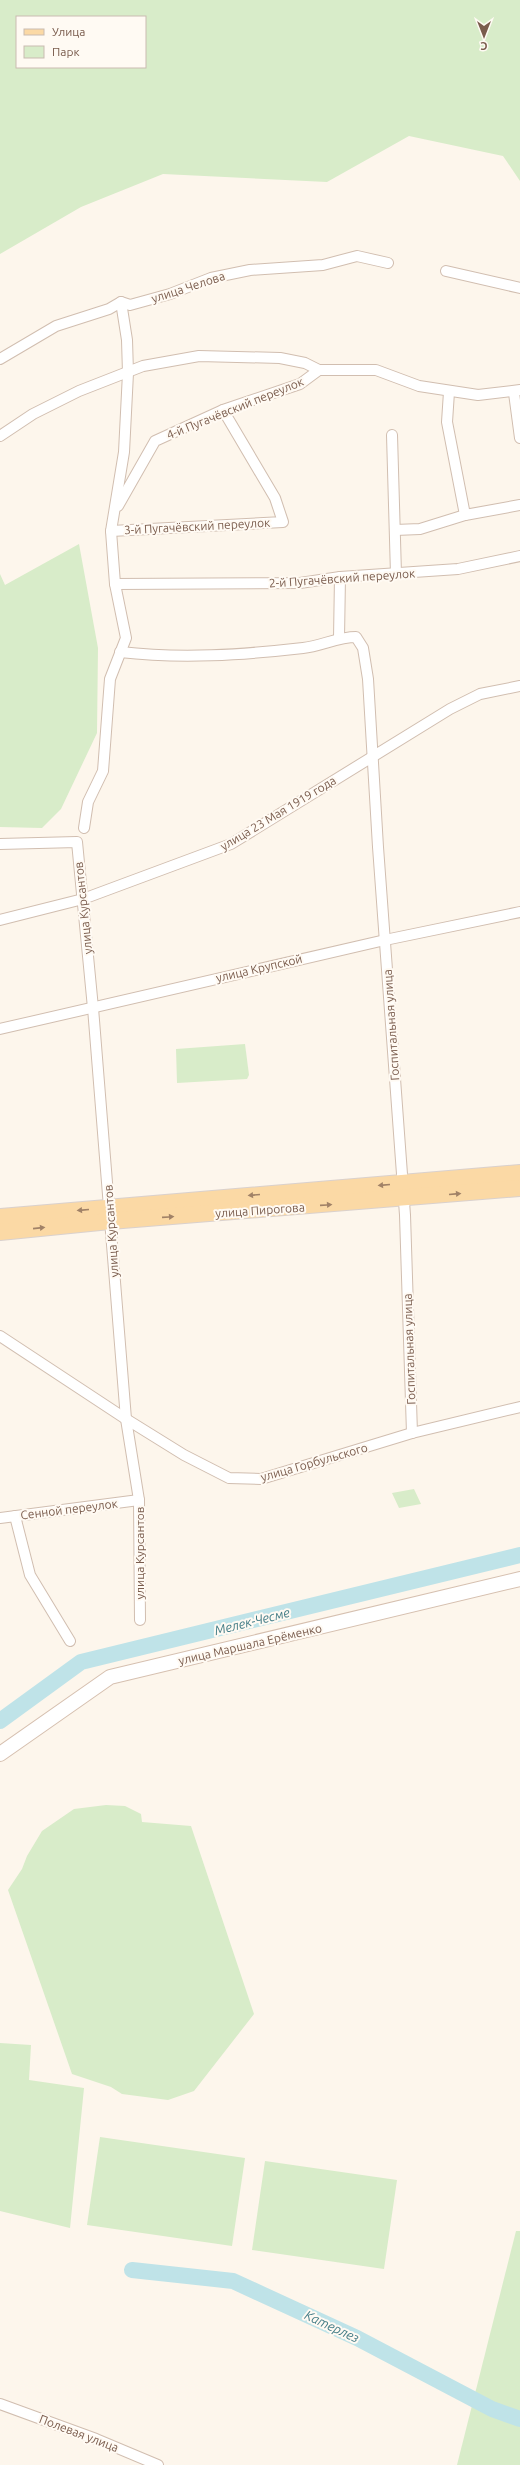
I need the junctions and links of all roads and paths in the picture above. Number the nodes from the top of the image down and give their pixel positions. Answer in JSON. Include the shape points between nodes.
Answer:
{"nodes":[{"id":1,"x":388,"y":263,"type":"dead end"},
{"id":2,"x":446,"y":271,"type":"dead end"},
{"id":3,"x":520,"y":288,"type":"edge"},
{"id":4,"x":121,"y":302,"type":"junction"},
{"id":5,"x":0,"y":359,"type":"edge"},
{"id":6,"x":319,"y":370,"type":"junction"},
{"id":7,"x":128,"y":373,"type":"junction"},
{"id":8,"x":517,"y":391,"type":"edge"},
{"id":9,"x":449,"y":392,"type":"junction"},
{"id":10,"x":223,"y":410,"type":"junction"},
{"id":11,"x":392,"y":435,"type":"dead end"},
{"id":12,"x":0,"y":436,"type":"edge"},
{"id":13,"x":520,"y":438,"type":"edge"},
{"id":14,"x":520,"y":505,"type":"edge"},
{"id":15,"x":116,"y":508,"type":"junction"},
{"id":16,"x":465,"y":515,"type":"junction"},
{"id":17,"x":395,"y":530,"type":"junction"},
{"id":18,"x":111,"y":531,"type":"junction"},
{"id":19,"x":520,"y":556,"type":"edge"},
{"id":20,"x":396,"y":574,"type":"junction"},
{"id":21,"x":340,"y":577,"type":"junction"},
{"id":22,"x":115,"y":584,"type":"junction"},
{"id":23,"x":339,"y":638,"type":"junction"},
{"id":24,"x":120,"y":652,"type":"junction"},
{"id":25,"x":520,"y":686,"type":"edge"},
{"id":26,"x":372,"y":756,"type":"junction"},
{"id":27,"x":84,"y":828,"type":"dead end"},
{"id":28,"x":0,"y":844,"type":"edge"},
{"id":29,"x":83,"y":899,"type":"junction"},
{"id":30,"x":520,"y":912,"type":"edge"},
{"id":31,"x":0,"y":920,"type":"edge"},
{"id":32,"x":385,"y":940,"type":"junction"},
{"id":33,"x":94,"y":1008,"type":"junction"},
{"id":34,"x":0,"y":1029,"type":"edge"},
{"id":35,"x":520,"y":1173,"type":"edge"},
{"id":36,"x":520,"y":1188,"type":"edge"},
{"id":37,"x":403,"y":1191,"type":"junction"},
{"id":38,"x":110,"y":1214,"type":"junction"},
{"id":39,"x":0,"y":1218,"type":"edge"},
{"id":40,"x":0,"y":1232,"type":"edge"},
{"id":41,"x":0,"y":1336,"type":"edge"},
{"id":42,"x":520,"y":1407,"type":"edge"},
{"id":43,"x":126,"y":1419,"type":"junction"},
{"id":44,"x":412,"y":1433,"type":"junction"},
{"id":45,"x":139,"y":1500,"type":"junction"},
{"id":46,"x":15,"y":1516,"type":"junction"},
{"id":47,"x":0,"y":1518,"type":"edge"},
{"id":48,"x":520,"y":1579,"type":"edge"},
{"id":49,"x":140,"y":1620,"type":"dead end"},
{"id":50,"x":70,"y":1641,"type":"dead end"},
{"id":51,"x":0,"y":1754,"type":"edge"},
{"id":52,"x":0,"y":2404,"type":"edge"},
{"id":53,"x":158,"y":2465,"type":"edge"}],
"edges":[{"from":1,"to":4,"type":"street","name":"улица Челова","via":[[357,256],[323,265],[250,270],[211,278],[170,294],[130,305]]},
{"from":2,"to":3,"type":"street"},
{"from":4,"to":5,"type":"street","name":"улица Челова","via":[[109,309],[56,326]]},
{"from":4,"to":7,"type":"street","via":[[127,340]]},
{"from":6,"to":7,"type":"street","via":[[305,363],[280,358],[199,356],[143,366]]},
{"from":6,"to":9,"type":"street","via":[[376,370],[419,386]]},
{"from":6,"to":10,"type":"street","name":"4-й Пугачёвский переулок","via":[[300,384]]},
{"from":7,"to":12,"type":"street","via":[[79,391],[39,410]]},
{"from":7,"to":15,"type":"street","via":[[124,452]]},
{"from":8,"to":9,"type":"street","via":[[478,396]]},
{"from":8,"to":13,"type":"street"},
{"from":9,"to":16,"type":"street","via":[[447,422]]},
{"from":10,"to":15,"type":"street","name":"4-й Пугачёвский переулок","via":[[155,442]]},
{"from":10,"to":18,"type":"street","name":"3-й Пугачёвский переулок","via":[[275,498],[283,522]]},
{"from":11,"to":17,"type":"street"},
{"from":14,"to":16,"type":"street"},
{"from":15,"to":18,"type":"street"},
{"from":16,"to":17,"type":"street","via":[[420,530]]},
{"from":17,"to":20,"type":"street"},
{"from":18,"to":22,"type":"street"},
{"from":19,"to":20,"type":"street","name":"2-й Пугачёвский переулок","via":[[458,569]]},
{"from":20,"to":21,"type":"street","name":"2-й Пугачёвский переулок"},
{"from":21,"to":22,"type":"street","name":"2-й Пугачёвский переулок","via":[[300,583]]},
{"from":21,"to":23,"type":"street"},
{"from":22,"to":24,"type":"street","via":[[126,638]]},
{"from":23,"to":24,"type":"street","via":[[314,647],[264,652],[183,656]]},
{"from":23,"to":26,"type":"street","name":"Госпитальная улица","via":[[356,637],[363,648],[368,679]]},
{"from":24,"to":27,"type":"street","via":[[110,679],[107,698],[106,745],[102,771],[88,802]]},
{"from":25,"to":26,"type":"street","name":"улица 23 Мая 1919 года","via":[[480,694]]},
{"from":26,"to":29,"type":"street","name":"улица 23 Мая 1919 года","via":[[231,844]]},
{"from":26,"to":32,"type":"street","name":"Госпитальная улица"},
{"from":28,"to":29,"type":"street","name":"улица Курсантов","via":[[77,842]]},
{"from":29,"to":31,"type":"street","name":"улица 23 Мая 1919 года"},
{"from":29,"to":33,"type":"street","name":"улица Курсантов"},
{"from":30,"to":32,"type":"street","name":"улица Крупской"},
{"from":32,"to":33,"type":"street","name":"улица Крупской"},
{"from":32,"to":37,"type":"street","name":"Госпитальная улица"},
{"from":33,"to":34,"type":"street","name":"улица Крупской"},
{"from":33,"to":38,"type":"street","name":"улица Курсантов"},
{"from":35,"to":37,"type":"main road","name":"улица Пирогова"},
{"from":37,"to":36,"type":"main road","name":"улица Пирогова","one_way":true},
{"from":37,"to":38,"type":"main road","name":"улица Пирогова"},
{"from":37,"to":44,"type":"street","name":"Госпитальная улица"},
{"from":38,"to":39,"type":"main road","name":"улица Пирогова","one_way":true},
{"from":40,"to":38,"type":"main road","name":"улица Пирогова","one_way":true},
{"from":38,"to":43,"type":"street","name":"улица Курсантов"},
{"from":41,"to":43,"type":"street","name":"улица Горбульского"},
{"from":42,"to":44,"type":"street","name":"улица Горбульского"},
{"from":43,"to":44,"type":"street","name":"улица Горбульского","via":[[184,1455],[229,1478],[261,1479]]},
{"from":43,"to":45,"type":"street","name":"улица Курсантов"},
{"from":45,"to":46,"type":"street","name":"Сенной переулок"},
{"from":45,"to":49,"type":"street","name":"улица Курсантов"},
{"from":46,"to":47,"type":"street","name":"Сенной переулок"},
{"from":46,"to":50,"type":"street","via":[[30,1575]]},
{"from":48,"to":51,"type":"main road","name":"улица Маршала Ерёменко","via":[[110,1677]]},
{"from":52,"to":53,"type":"street","name":"Полевая улица"}]}
